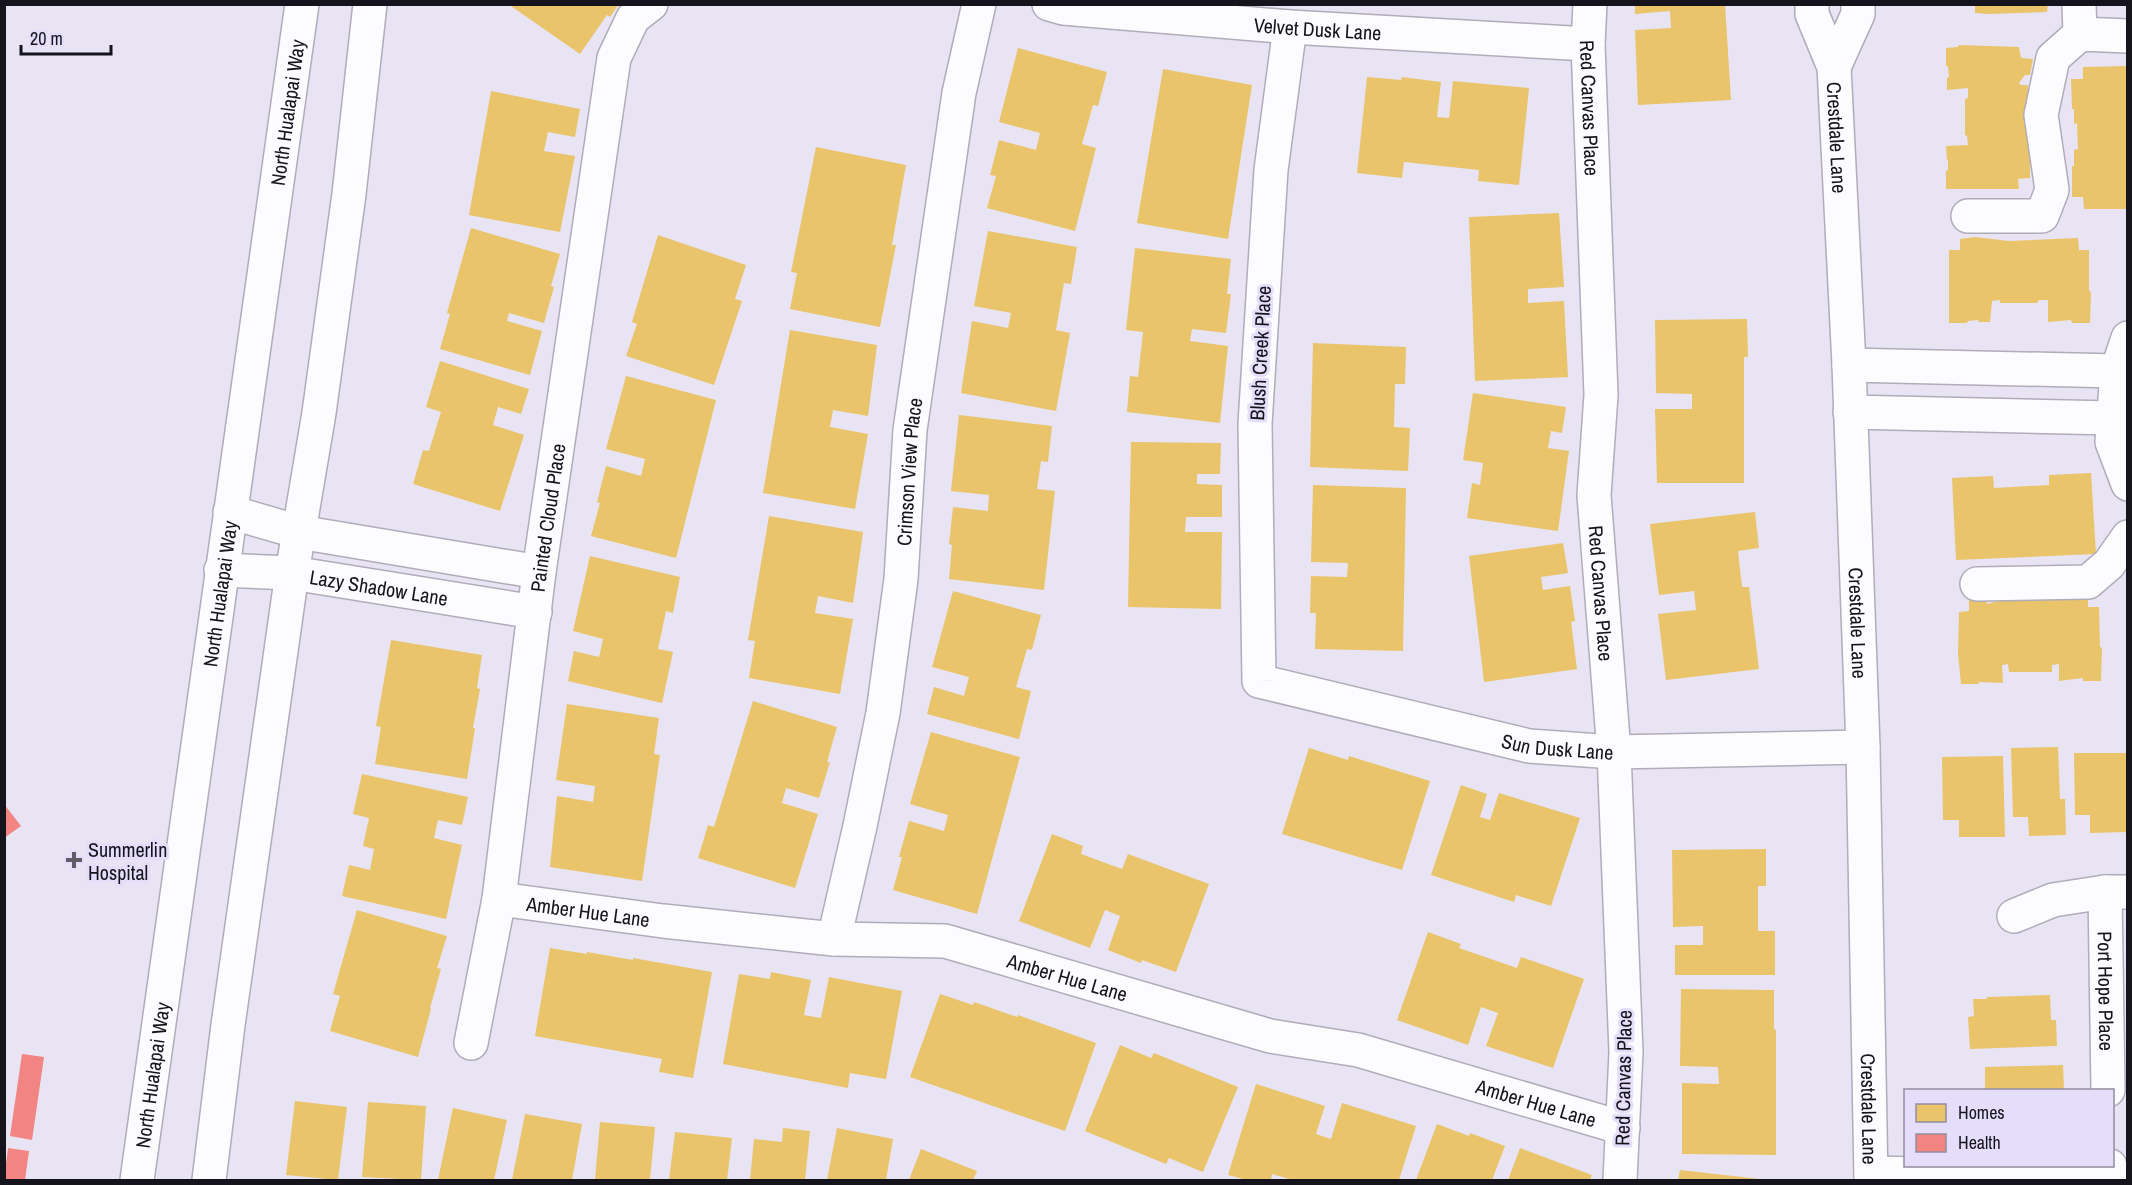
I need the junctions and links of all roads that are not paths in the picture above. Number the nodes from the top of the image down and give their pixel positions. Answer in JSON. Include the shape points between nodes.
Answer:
{"nodes":[{"id":1,"x":302,"y":4,"type":"edge"},
{"id":2,"x":369,"y":4,"type":"edge"},
{"id":3,"x":651,"y":4,"type":"edge"},
{"id":4,"x":979,"y":4,"type":"edge"},
{"id":5,"x":1049,"y":4,"type":"edge"},
{"id":6,"x":1590,"y":4,"type":"edge"},
{"id":7,"x":1812,"y":4,"type":"edge"},
{"id":8,"x":1858,"y":4,"type":"edge"},
{"id":9,"x":2079,"y":19,"type":"edge"},
{"id":10,"x":1290,"y":27,"type":"junction"},
{"id":11,"x":2127,"y":36,"type":"edge"},
{"id":12,"x":1588,"y":44,"type":"junction"},
{"id":13,"x":1834,"y":67,"type":"junction"},
{"id":14,"x":1968,"y":216,"type":"dead end"},
{"id":15,"x":2127,"y":338,"type":"edge"},
{"id":16,"x":1849,"y":365,"type":"junction"},
{"id":17,"x":2117,"y":371,"type":"junction"},
{"id":18,"x":1850,"y":412,"type":"junction"},
{"id":19,"x":2112,"y":418,"type":"junction"},
{"id":20,"x":2127,"y":484,"type":"edge"},
{"id":21,"x":230,"y":512,"type":"junction"},
{"id":22,"x":299,"y":532,"type":"junction"},
{"id":23,"x":2127,"y":537,"type":"edge"},
{"id":24,"x":221,"y":570,"type":"junction"},
{"id":25,"x":539,"y":572,"type":"junction"},
{"id":26,"x":292,"y":573,"type":"junction"},
{"id":27,"x":1977,"y":584,"type":"dead end"},
{"id":28,"x":535,"y":612,"type":"junction"},
{"id":29,"x":1258,"y":681,"type":"joint"},
{"id":30,"x":1863,"y":747,"type":"junction"},
{"id":31,"x":1614,"y":752,"type":"junction"},
{"id":32,"x":2116,"y":892,"type":"edge"},
{"id":33,"x":499,"y":899,"type":"junction"},
{"id":34,"x":2014,"y":916,"type":"dead end"},
{"id":35,"x":834,"y":939,"type":"junction"},
{"id":36,"x":471,"y":1043,"type":"dead end"},
{"id":37,"x":2108,"y":1089,"type":"edge"},
{"id":38,"x":1623,"y":1128,"type":"junction"},
{"id":39,"x":1871,"y":1177,"type":"edge"},
{"id":40,"x":137,"y":1180,"type":"edge"},
{"id":41,"x":209,"y":1180,"type":"edge"},
{"id":42,"x":1620,"y":1180,"type":"edge"},
{"id":43,"x":2083,"y":1180,"type":"edge"}],
"edges":[{"from":1,"to":21,"type":"street","name":"North Hualapai Way"},
{"from":2,"to":22,"type":"street","via":[[347,206]]},
{"from":3,"to":25,"type":"street","name":"Painted Cloud Place","via":[[633,18],[614,58]]},
{"from":4,"to":35,"type":"street","name":"Crimson View Place","via":[[958,93],[910,430],[901,579],[883,713]]},
{"from":5,"to":10,"type":"street","name":"Velvet Dusk Lane"},
{"from":6,"to":12,"type":"street","name":"Red Canvas Place"},
{"from":7,"to":13,"type":"street","name":"Crestdale Lane","via":[[1812,14]]},
{"from":8,"to":13,"type":"street","name":"Crestdale Lane","via":[[1858,14]]},
{"from":9,"to":11,"type":"street"},
{"from":9,"to":14,"type":"street","via":[[2053,58],[2041,115],[2052,190],[2042,216]]},
{"from":10,"to":12,"type":"street","name":"Velvet Dusk Lane"},
{"from":10,"to":29,"type":"street","name":"Blush Creek Place","via":[[1271,171],[1255,424]]},
{"from":12,"to":31,"type":"street","name":"Red Canvas Place","via":[[1601,395],[1594,495]]},
{"from":13,"to":16,"type":"street","name":"Crestdale Lane"},
{"from":15,"to":17,"type":"street"},
{"from":16,"to":17,"type":"street"},
{"from":16,"to":18,"type":"street","name":"Crestdale Lane"},
{"from":17,"to":19,"type":"street"},
{"from":18,"to":19,"type":"street"},
{"from":18,"to":30,"type":"street","name":"Crestdale Lane"},
{"from":19,"to":20,"type":"street","via":[[2112,442]]},
{"from":21,"to":22,"type":"street","name":"Lazy Shadow Lane"},
{"from":21,"to":24,"type":"street","name":"North Hualapai Way"},
{"from":22,"to":25,"type":"street","name":"Lazy Shadow Lane"},
{"from":22,"to":26,"type":"street"},
{"from":23,"to":27,"type":"street","via":[[2109,564],[2088,582]]},
{"from":24,"to":26,"type":"street","name":"Lazy Shadow Lane"},
{"from":24,"to":40,"type":"street","name":"North Hualapai Way"},
{"from":25,"to":28,"type":"street","name":"Painted Cloud Place"},
{"from":26,"to":28,"type":"street","name":"Lazy Shadow Lane"},
{"from":26,"to":41,"type":"street"},
{"from":28,"to":33,"type":"street","name":"Painted Cloud Place"},
{"from":29,"to":31,"type":"street","name":"Sun Dusk Lane","via":[[1529,746]]},
{"from":30,"to":31,"type":"street","name":"Sun Dusk Lane"},
{"from":30,"to":39,"type":"street","name":"Crestdale Lane"},
{"from":31,"to":38,"type":"street","name":"Red Canvas Place","via":[[1626,1052]]},
{"from":32,"to":34,"type":"street","via":[[2053,900]]},
{"from":32,"to":37,"type":"street","name":"Port Hope Place"},
{"from":33,"to":35,"type":"street","name":"Amber Hue Lane"},
{"from":33,"to":36,"type":"street","name":"Painted Cloud Place"},
{"from":35,"to":38,"type":"street","name":"Amber Hue Lane","via":[[945,940],[1270,1036],[1358,1050]]},
{"from":38,"to":42,"type":"street","name":"Red Canvas Place"},
{"from":39,"to":43,"type":"street"}]}
